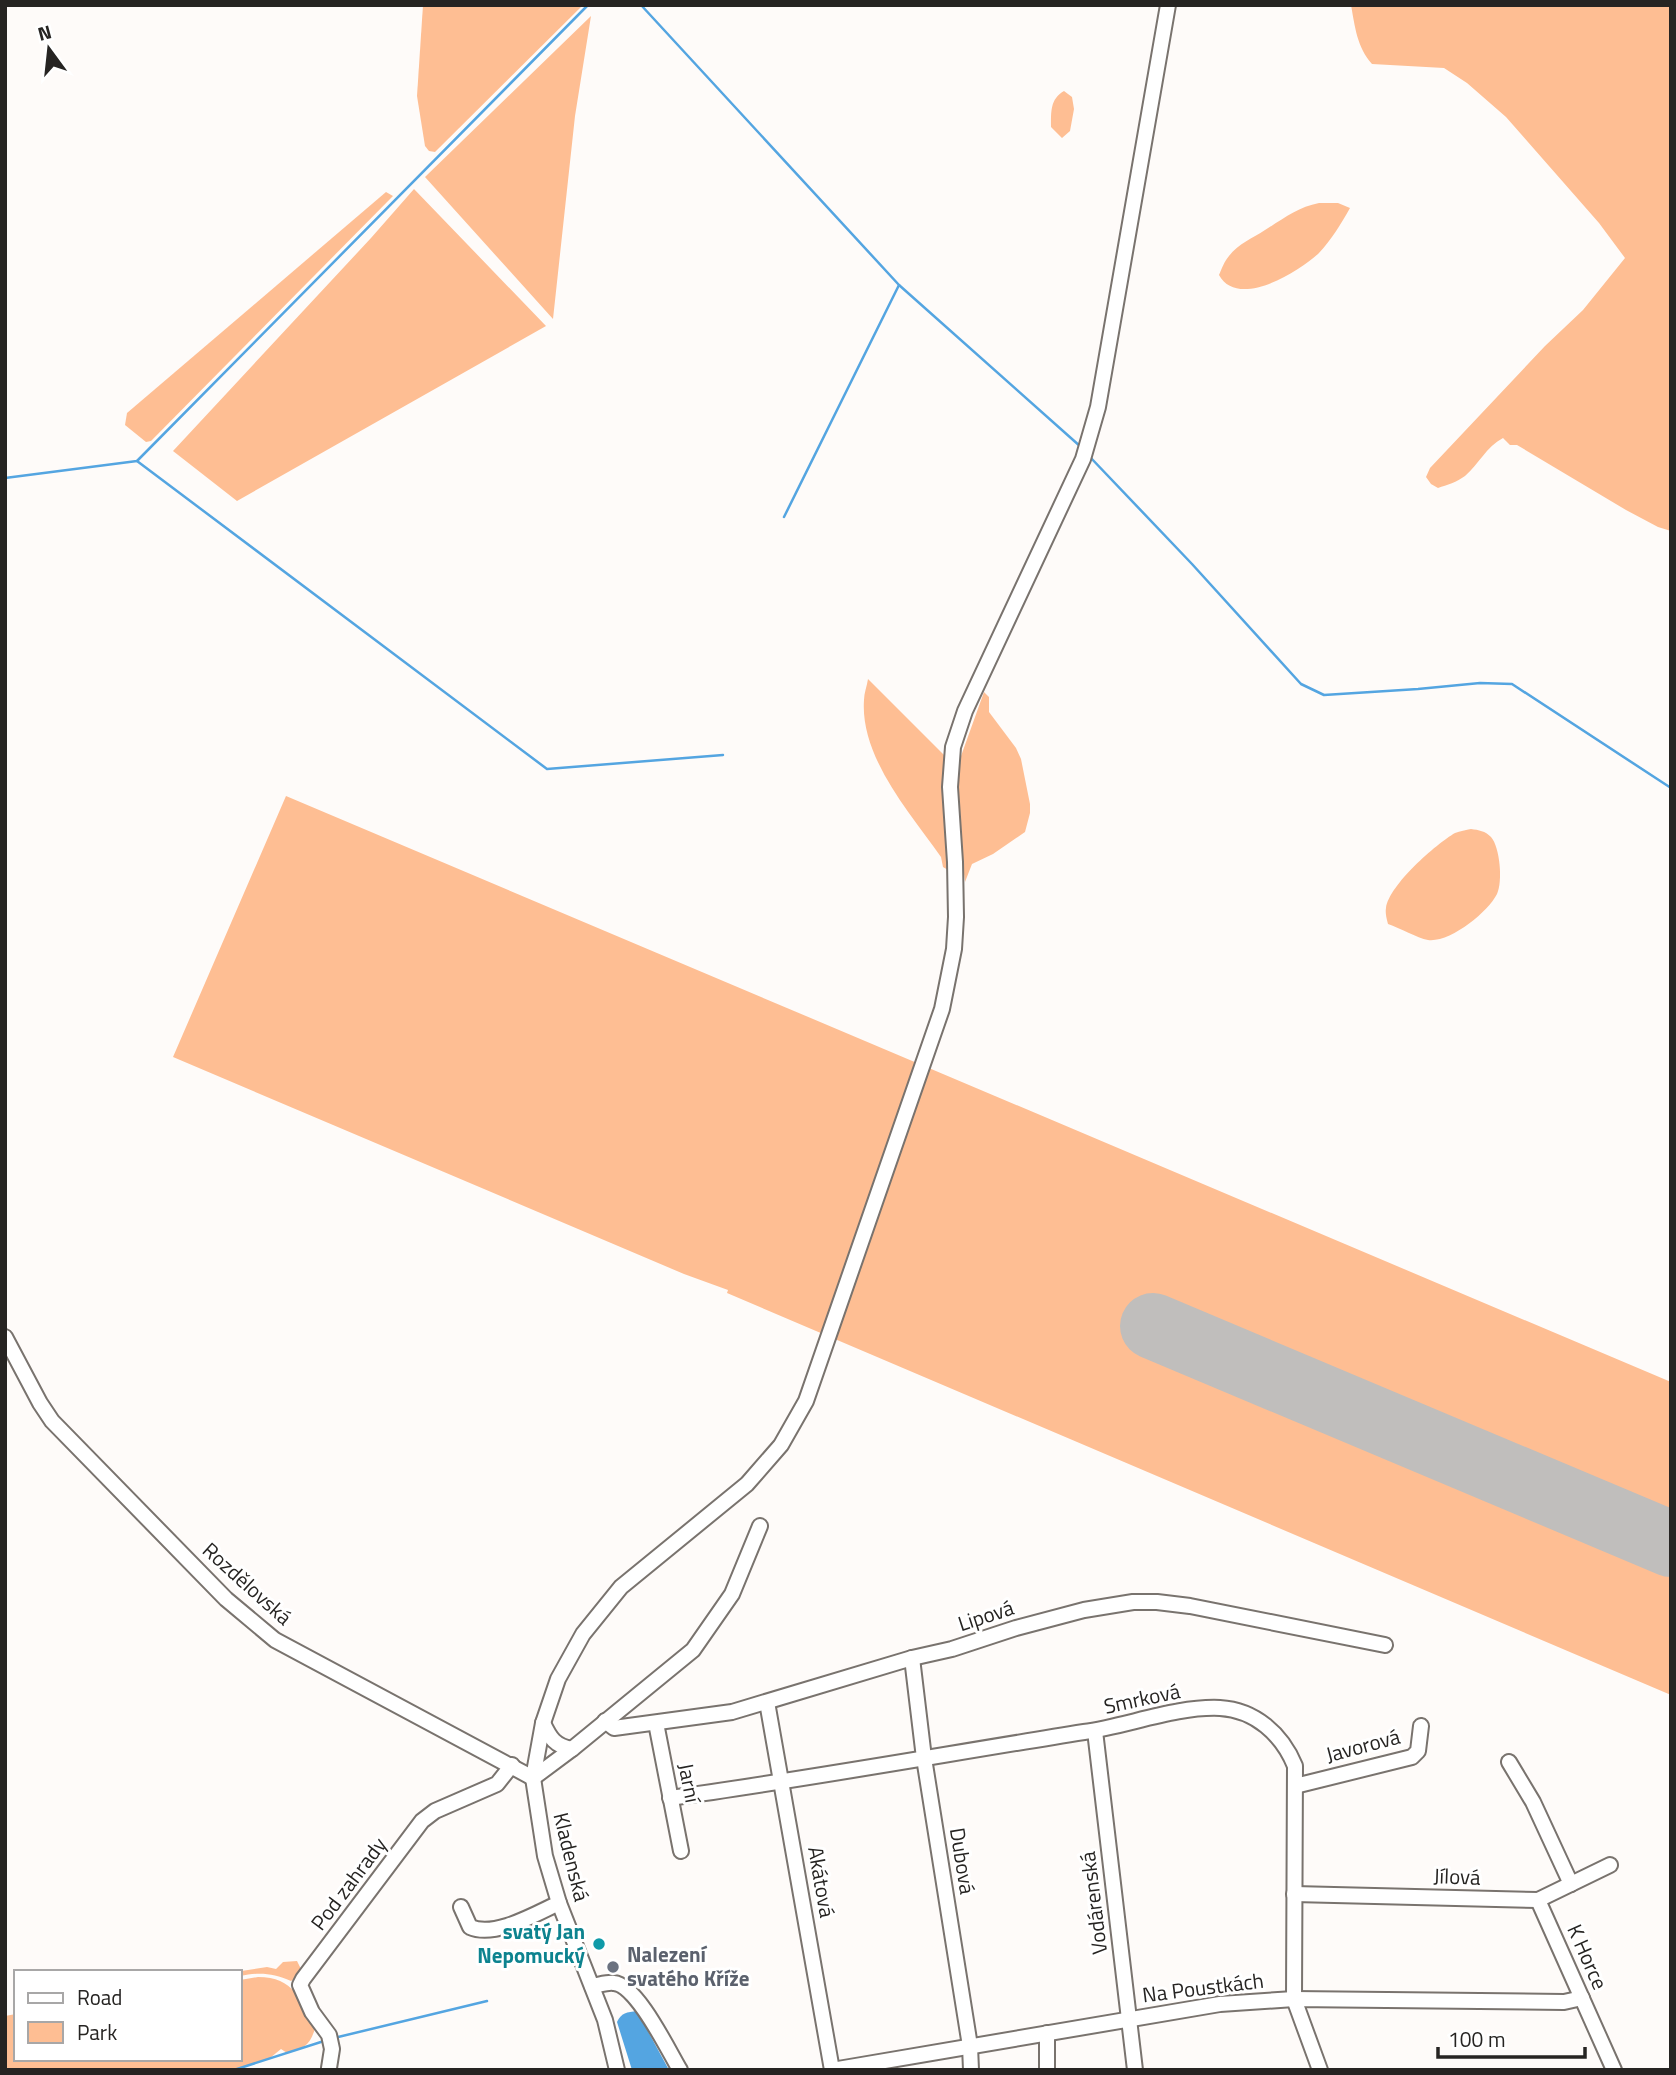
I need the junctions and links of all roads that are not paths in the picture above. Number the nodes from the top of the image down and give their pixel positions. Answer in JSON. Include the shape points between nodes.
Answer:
{"nodes":[{"id":1,"x":1168,"y":5,"type":"edge"},
{"id":2,"x":5,"y":1337,"type":"edge"},
{"id":3,"x":760,"y":1525,"type":"dead end"},
{"id":4,"x":1385,"y":1645,"type":"dead end"},
{"id":5,"x":912,"y":1658,"type":"junction"},
{"id":6,"x":767,"y":1702,"type":"junction"},
{"id":7,"x":605,"y":1721,"type":"junction"},
{"id":8,"x":543,"y":1723,"type":"junction"},
{"id":9,"x":656,"y":1723,"type":"junction"},
{"id":10,"x":1421,"y":1726,"type":"dead end"},
{"id":11,"x":1095,"y":1731,"type":"junction"},
{"id":12,"x":572,"y":1749,"type":"junction"},
{"id":13,"x":924,"y":1758,"type":"junction"},
{"id":14,"x":1509,"y":1762,"type":"dead end"},
{"id":15,"x":512,"y":1765,"type":"junction"},
{"id":16,"x":533,"y":1778,"type":"junction"},
{"id":17,"x":782,"y":1783,"type":"junction"},
{"id":18,"x":1295,"y":1786,"type":"junction"},
{"id":19,"x":670,"y":1798,"type":"junction"},
{"id":20,"x":681,"y":1851,"type":"dead end"},
{"id":21,"x":1610,"y":1865,"type":"dead end"},
{"id":22,"x":1571,"y":1884,"type":"junction"},
{"id":23,"x":1294,"y":1894,"type":"junction"},
{"id":24,"x":1538,"y":1900,"type":"junction"},
{"id":25,"x":559,"y":1903,"type":"junction"},
{"id":26,"x":461,"y":1907,"type":"dead end"},
{"id":27,"x":592,"y":1986,"type":"junction"},
{"id":28,"x":1582,"y":1998,"type":"junction"},
{"id":29,"x":1294,"y":1999,"type":"junction"},
{"id":30,"x":1129,"y":2019,"type":"junction"},
{"id":31,"x":1047,"y":2033,"type":"junction"},
{"id":32,"x":970,"y":2046,"type":"junction"},
{"id":33,"x":900,"y":2064,"type":"edge"},
{"id":34,"x":329,"y":2068,"type":"edge"},
{"id":35,"x":617,"y":2070,"type":"edge"},
{"id":36,"x":680,"y":2070,"type":"edge"},
{"id":37,"x":832,"y":2070,"type":"edge"},
{"id":38,"x":971,"y":2070,"type":"edge"},
{"id":39,"x":1047,"y":2070,"type":"edge"},
{"id":40,"x":1135,"y":2070,"type":"edge"},
{"id":41,"x":1320,"y":2070,"type":"edge"},
{"id":42,"x":1614,"y":2070,"type":"edge"}],
"edges":[{"from":1,"to":8,"type":"street","name":"Kladenská","via":[[1098,407],[1083,459],[965,711],[953,747],[950,787],[956,917],[942,1009],[806,1401],[781,1446],[747,1484],[621,1587],[583,1634],[558,1679]]},
{"from":2,"to":15,"type":"street","name":"Rozdělovská","via":[[52,1421],[226,1599],[275,1640]]},
{"from":3,"to":7,"type":"street","via":[[732,1594],[692,1650]]},
{"from":4,"to":5,"type":"street","name":"Lipová","via":[[1190,1606],[1133,1602],[1084,1610]]},
{"from":5,"to":6,"type":"street","name":"Lipová"},
{"from":5,"to":13,"type":"street","name":"Dubová"},
{"from":6,"to":9,"type":"street","name":"Lipová"},
{"from":6,"to":17,"type":"street","name":"Akátová"},
{"from":7,"to":9,"type":"street","name":"Lipová","via":[[614,1728]]},
{"from":7,"to":12,"type":"street"},
{"from":8,"to":12,"type":"street","via":[[553,1742]]},
{"from":8,"to":16,"type":"street","name":"Kladenská"},
{"from":9,"to":19,"type":"street","name":"Jarní"},
{"from":10,"to":18,"type":"street","name":"Javorová","via":[[1418,1751],[1412,1757]]},
{"from":11,"to":13,"type":"street","name":"Smrková"},
{"from":11,"to":18,"type":"street","name":"Smrková","via":[[1194,1709],[1221,1708],[1247,1714],[1268,1726],[1288,1748],[1295,1766]]},
{"from":11,"to":30,"type":"street","name":"Vodárenská"},
{"from":12,"to":16,"type":"street"},
{"from":13,"to":17,"type":"street","name":"Smrková"},
{"from":13,"to":32,"type":"street","name":"Dubová"},
{"from":14,"to":22,"type":"street"},
{"from":15,"to":16,"type":"street","name":"Rozdělovská"},
{"from":15,"to":34,"type":"street","name":"Pod zahrady","via":[[497,1784],[422,1821],[303,1979],[300,1986],[305,1999],[329,2035]]},
{"from":16,"to":25,"type":"street","name":"Kladenská","via":[[545,1856]]},
{"from":17,"to":19,"type":"street","name":"Smrková"},
{"from":17,"to":37,"type":"street","name":"Akátová"},
{"from":18,"to":23,"type":"street","name":"Smrková"},
{"from":19,"to":20,"type":"street","name":"Jarní"},
{"from":21,"to":22,"type":"street","name":"Jílová"},
{"from":22,"to":24,"type":"street","name":"Jílová"},
{"from":23,"to":24,"type":"street","name":"Jílová"},
{"from":23,"to":29,"type":"street","name":"Smrková"},
{"from":24,"to":28,"type":"street","name":"K Horce"},
{"from":25,"to":26,"type":"street","via":[[483,1931],[470,1927]]},
{"from":25,"to":27,"type":"street","name":"Kladenská"},
{"from":27,"to":35,"type":"street","name":"Kladenská"},
{"from":27,"to":36,"type":"street","via":[[615,1982],[627,1989],[641,2003]]},
{"from":28,"to":29,"type":"street","name":"Na Poustkách","via":[[1564,2002]]},
{"from":28,"to":42,"type":"street","name":"K Horce"},
{"from":29,"to":30,"type":"street","name":"Na Poustkách","via":[[1220,2004]]},
{"from":29,"to":41,"type":"street","name":"Smrková"},
{"from":30,"to":31,"type":"street","name":"Na Poustkách"},
{"from":30,"to":40,"type":"street","name":"Vodárenská"},
{"from":31,"to":32,"type":"street","name":"Na Poustkách"},
{"from":31,"to":39,"type":"street"},
{"from":32,"to":33,"type":"street","name":"Na Poustkách"},
{"from":32,"to":38,"type":"street","name":"Dubová"},
{"from":33,"to":37,"type":"street","name":"Na Poustkách"}]}
